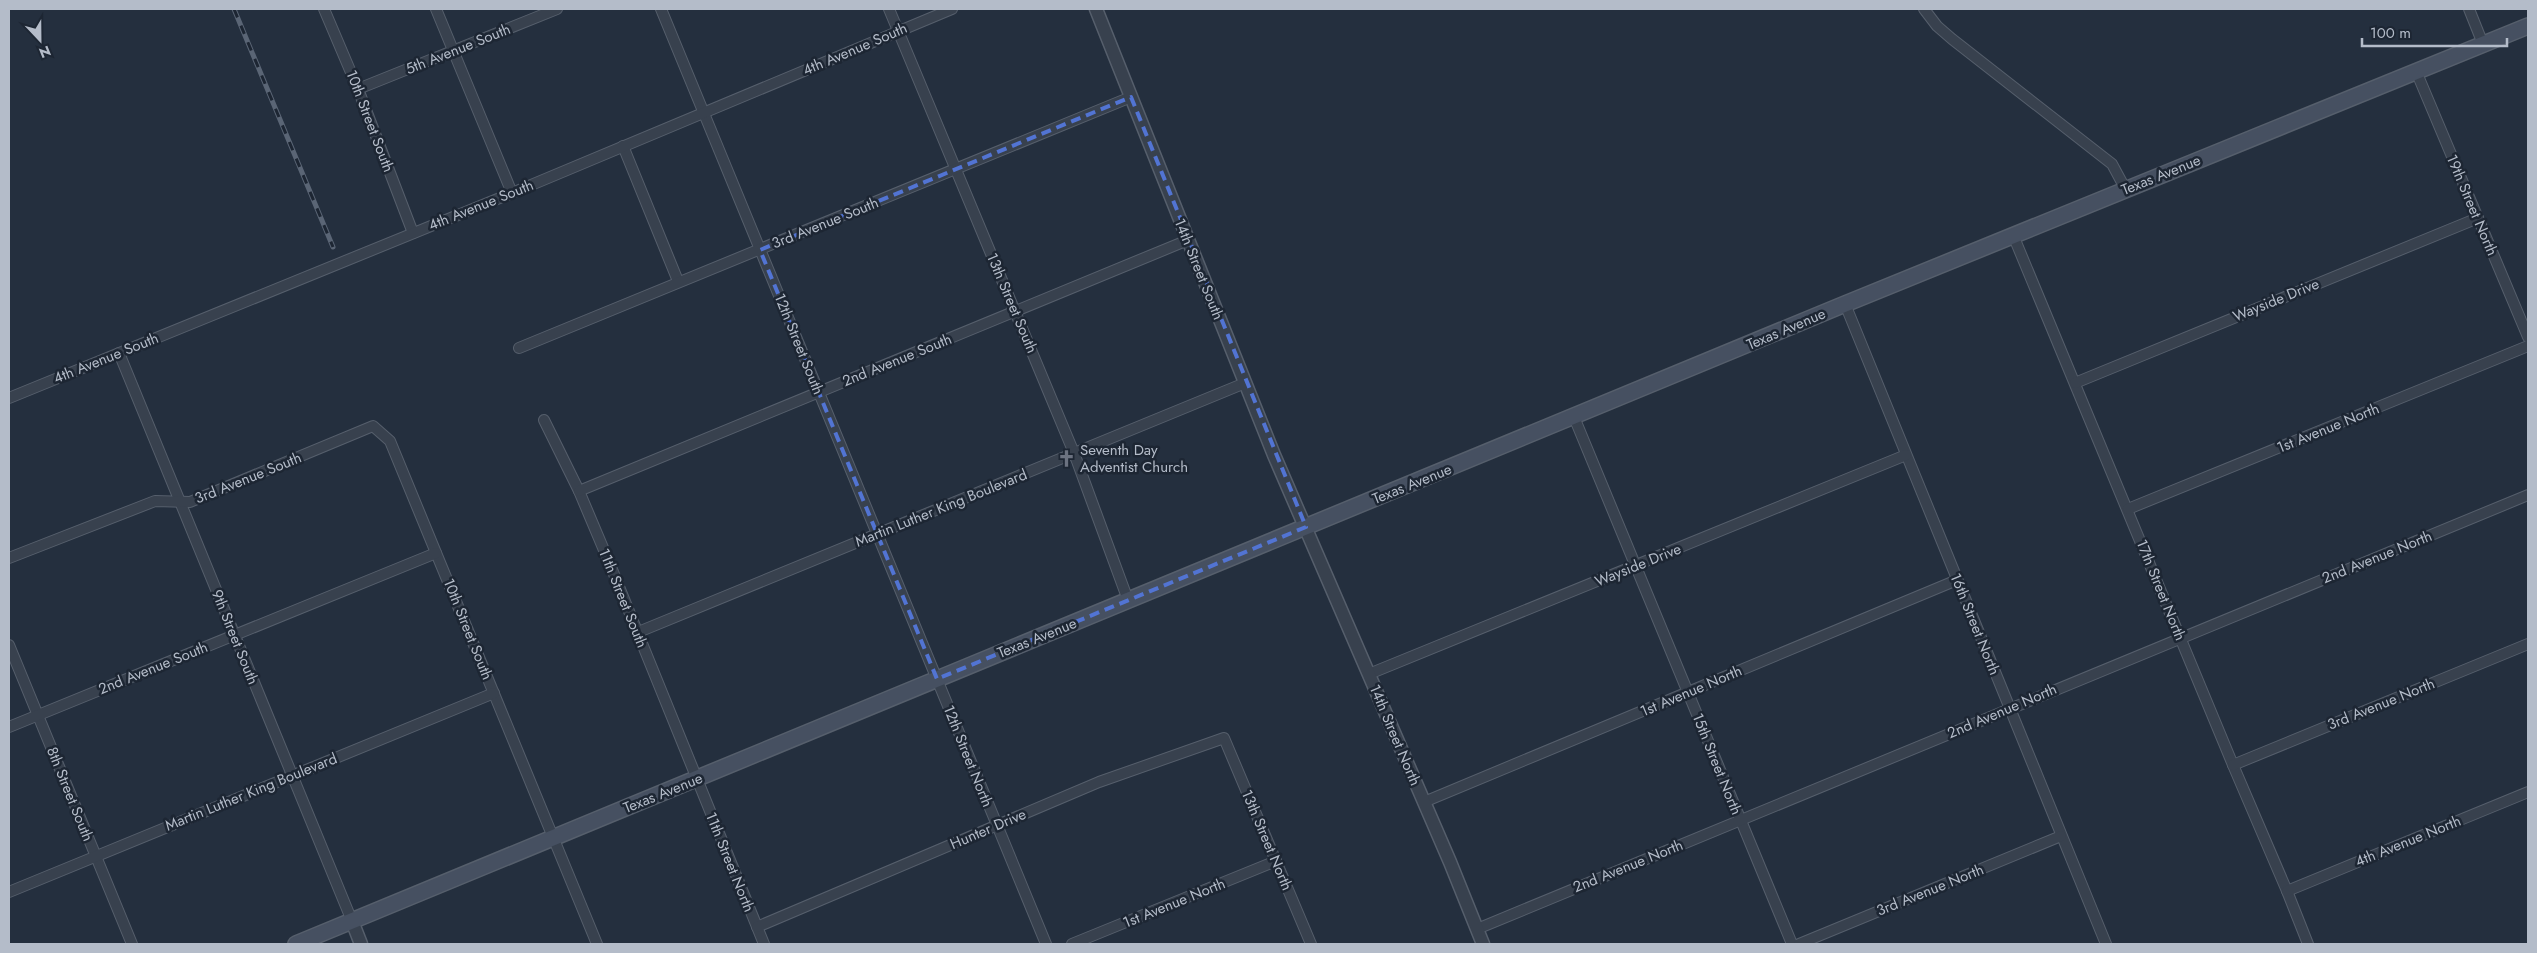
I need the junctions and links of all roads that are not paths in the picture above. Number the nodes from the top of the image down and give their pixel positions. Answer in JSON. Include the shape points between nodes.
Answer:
{"nodes":[{"id":1,"x":324,"y":9,"type":"edge"},
{"id":2,"x":436,"y":9,"type":"edge"},
{"id":3,"x":557,"y":9,"type":"edge"},
{"id":4,"x":661,"y":9,"type":"edge"},
{"id":5,"x":889,"y":9,"type":"edge"},
{"id":6,"x":952,"y":9,"type":"edge"},
{"id":7,"x":1096,"y":9,"type":"edge"},
{"id":8,"x":1924,"y":9,"type":"edge"},
{"id":9,"x":2469,"y":9,"type":"edge"},
{"id":10,"x":2528,"y":26,"type":"edge"},
{"id":11,"x":899,"y":31,"type":"junction"},
{"id":12,"x":2483,"y":44,"type":"junction"},
{"id":13,"x":454,"y":51,"type":"junction"},
{"id":14,"x":2416,"y":71,"type":"junction"},
{"id":15,"x":358,"y":89,"type":"junction"},
{"id":16,"x":1131,"y":97,"type":"junction"},
{"id":17,"x":704,"y":113,"type":"junction"},
{"id":18,"x":623,"y":146,"type":"junction"},
{"id":19,"x":956,"y":169,"type":"junction"},
{"id":20,"x":2126,"y":190,"type":"junction"},
{"id":21,"x":512,"y":193,"type":"junction"},
{"id":22,"x":2478,"y":218,"type":"junction"},
{"id":23,"x":413,"y":233,"type":"junction"},
{"id":24,"x":2013,"y":235,"type":"junction"},
{"id":25,"x":1188,"y":240,"type":"junction"},
{"id":26,"x":760,"y":250,"type":"junction"},
{"id":27,"x":678,"y":281,"type":"junction"},
{"id":28,"x":1845,"y":304,"type":"junction"},
{"id":29,"x":1015,"y":311,"type":"junction"},
{"id":30,"x":2528,"y":338,"type":"edge"},
{"id":31,"x":2528,"y":346,"type":"edge"},
{"id":32,"x":519,"y":348,"type":"dead end"},
{"id":33,"x":119,"y":353,"type":"junction"},
{"id":34,"x":2075,"y":382,"type":"junction"},
{"id":35,"x":1245,"y":383,"type":"junction"},
{"id":36,"x":818,"y":392,"type":"junction"},
{"id":37,"x":9,"y":398,"type":"edge"},
{"id":38,"x":1574,"y":417,"type":"junction"},
{"id":39,"x":544,"y":420,"type":"dead end"},
{"id":40,"x":373,"y":426,"type":"joint"},
{"id":41,"x":1074,"y":453,"type":"junction"},
{"id":42,"x":1906,"y":455,"type":"junction"},
{"id":43,"x":579,"y":491,"type":"junction"},
{"id":44,"x":2528,"y":495,"type":"edge"},
{"id":45,"x":180,"y":501,"type":"junction"},
{"id":46,"x":2128,"y":509,"type":"junction"},
{"id":47,"x":1306,"y":527,"type":"junction"},
{"id":48,"x":877,"y":534,"type":"junction"},
{"id":49,"x":436,"y":553,"type":"junction"},
{"id":50,"x":9,"y":558,"type":"edge"},
{"id":51,"x":1636,"y":566,"type":"junction"},
{"id":52,"x":1957,"y":580,"type":"junction"},
{"id":53,"x":1128,"y":600,"type":"junction"},
{"id":54,"x":636,"y":633,"type":"junction"},
{"id":55,"x":234,"y":635,"type":"junction"},
{"id":56,"x":2180,"y":637,"type":"junction"},
{"id":57,"x":2528,"y":644,"type":"edge"},
{"id":58,"x":9,"y":645,"type":"edge"},
{"id":59,"x":1369,"y":674,"type":"junction"},
{"id":60,"x":937,"y":679,"type":"junction"},
{"id":61,"x":494,"y":693,"type":"junction"},
{"id":62,"x":1688,"y":693,"type":"junction"},
{"id":63,"x":2009,"y":708,"type":"junction"},
{"id":64,"x":38,"y":716,"type":"junction"},
{"id":65,"x":9,"y":727,"type":"edge"},
{"id":66,"x":1222,"y":739,"type":"joint"},
{"id":67,"x":2233,"y":765,"type":"junction"},
{"id":68,"x":292,"y":776,"type":"junction"},
{"id":69,"x":696,"y":779,"type":"junction"},
{"id":70,"x":2528,"y":792,"type":"edge"},
{"id":71,"x":1424,"y":802,"type":"junction"},
{"id":72,"x":1741,"y":820,"type":"junction"},
{"id":73,"x":997,"y":825,"type":"junction"},
{"id":74,"x":2061,"y":836,"type":"junction"},
{"id":75,"x":554,"y":838,"type":"junction"},
{"id":76,"x":96,"y":856,"type":"junction"},
{"id":77,"x":1276,"y":861,"type":"junction"},
{"id":78,"x":2288,"y":890,"type":"junction"},
{"id":79,"x":9,"y":892,"type":"edge"},
{"id":80,"x":352,"y":921,"type":"junction"},
{"id":81,"x":757,"y":927,"type":"junction"},
{"id":82,"x":1477,"y":929,"type":"junction"},
{"id":83,"x":132,"y":944,"type":"edge"},
{"id":84,"x":296,"y":944,"type":"edge"},
{"id":85,"x":361,"y":944,"type":"edge"},
{"id":86,"x":598,"y":944,"type":"edge"},
{"id":87,"x":764,"y":944,"type":"edge"},
{"id":88,"x":1046,"y":944,"type":"edge"},
{"id":89,"x":1072,"y":944,"type":"edge"},
{"id":90,"x":1311,"y":944,"type":"edge"},
{"id":91,"x":1483,"y":944,"type":"edge"},
{"id":92,"x":1792,"y":944,"type":"edge"},
{"id":93,"x":1799,"y":944,"type":"edge"},
{"id":94,"x":2106,"y":944,"type":"edge"},
{"id":95,"x":2308,"y":944,"type":"edge"}],
"edges":[{"from":1,"to":15,"type":"street","name":"10th Street South"},
{"from":2,"to":13,"type":"street"},
{"from":3,"to":13,"type":"street","name":"5th Avenue South"},
{"from":4,"to":17,"type":"street","name":"12th Street South"},
{"from":5,"to":11,"type":"street","name":"13th Street South"},
{"from":6,"to":11,"type":"street","name":"4th Avenue South"},
{"from":7,"to":16,"type":"street","name":"14th Street South"},
{"from":8,"to":20,"type":"street","via":[[1952,39],[2112,164]]},
{"from":9,"to":12,"type":"street"},
{"from":10,"to":12,"type":"main road","name":"Texas Avenue"},
{"from":11,"to":17,"type":"street","name":"4th Avenue South"},
{"from":11,"to":19,"type":"street","name":"13th Street South"},
{"from":12,"to":14,"type":"main road","name":"Texas Avenue"},
{"from":13,"to":15,"type":"street","name":"5th Avenue South"},
{"from":13,"to":21,"type":"street"},
{"from":14,"to":20,"type":"main road","name":"Texas Avenue"},
{"from":14,"to":22,"type":"street","name":"19th Street North"},
{"from":15,"to":23,"type":"street","name":"10th Street South"},
{"from":16,"to":19,"type":"street","name":"3rd Avenue South"},
{"from":16,"to":25,"type":"street","name":"14th Street South"},
{"from":17,"to":18,"type":"street","name":"4th Avenue South"},
{"from":17,"to":26,"type":"street","name":"12th Street South"},
{"from":18,"to":21,"type":"street","name":"4th Avenue South"},
{"from":18,"to":27,"type":"street"},
{"from":19,"to":26,"type":"street","name":"3rd Avenue South"},
{"from":19,"to":29,"type":"street","name":"13th Street South"},
{"from":20,"to":24,"type":"main road","name":"Texas Avenue"},
{"from":21,"to":23,"type":"street","name":"4th Avenue South"},
{"from":22,"to":30,"type":"street","name":"19th Street North"},
{"from":22,"to":34,"type":"street","name":"Wayside Drive"},
{"from":23,"to":33,"type":"street","name":"4th Avenue South"},
{"from":24,"to":28,"type":"main road","name":"Texas Avenue"},
{"from":24,"to":34,"type":"street","name":"17th Street North"},
{"from":25,"to":29,"type":"street","name":"2nd Avenue South"},
{"from":25,"to":35,"type":"street","name":"14th Street South"},
{"from":26,"to":27,"type":"street","name":"3rd Avenue South"},
{"from":26,"to":36,"type":"street","name":"12th Street South"},
{"from":27,"to":32,"type":"street","name":"3rd Avenue South"},
{"from":28,"to":38,"type":"main road","name":"Texas Avenue"},
{"from":28,"to":42,"type":"street","name":"16th Street North"},
{"from":29,"to":36,"type":"street","name":"2nd Avenue South"},
{"from":29,"to":41,"type":"street","name":"13th Street South"},
{"from":31,"to":46,"type":"street","name":"1st Avenue North"},
{"from":33,"to":37,"type":"street","name":"4th Avenue South"},
{"from":33,"to":45,"type":"street","name":"9th Street South"},
{"from":34,"to":46,"type":"street","name":"17th Street North"},
{"from":35,"to":41,"type":"street","name":"Martin Luther King Boulevard"},
{"from":35,"to":47,"type":"street","name":"14th Street South"},
{"from":36,"to":43,"type":"street","name":"2nd Avenue South"},
{"from":36,"to":48,"type":"street","name":"12th Street South"},
{"from":38,"to":47,"type":"main road","name":"Texas Avenue"},
{"from":38,"to":51,"type":"street","name":"15th Street North"},
{"from":39,"to":43,"type":"street","name":"11th Street South"},
{"from":40,"to":45,"type":"street","name":"3rd Avenue South","via":[[190,502]]},
{"from":40,"to":49,"type":"street","name":"10th Street South","via":[[390,441]]},
{"from":41,"to":48,"type":"street","name":"Martin Luther King Boulevard"},
{"from":41,"to":53,"type":"street","name":"13th Street South"},
{"from":42,"to":51,"type":"street","name":"Wayside Drive"},
{"from":42,"to":52,"type":"street","name":"16th Street North"},
{"from":43,"to":54,"type":"street","name":"11th Street South"},
{"from":44,"to":56,"type":"street","name":"2nd Avenue North"},
{"from":45,"to":50,"type":"street","name":"3rd Avenue South","via":[[155,501]]},
{"from":45,"to":55,"type":"street","name":"9th Street South"},
{"from":46,"to":56,"type":"street","name":"17th Street North"},
{"from":47,"to":53,"type":"main road","name":"Texas Avenue"},
{"from":47,"to":59,"type":"street","name":"14th Street North"},
{"from":48,"to":54,"type":"street","name":"Martin Luther King Boulevard"},
{"from":48,"to":60,"type":"street","name":"12th Street South"},
{"from":49,"to":55,"type":"street","name":"2nd Avenue South"},
{"from":49,"to":61,"type":"street","name":"10th Street South"},
{"from":51,"to":59,"type":"street","name":"Wayside Drive"},
{"from":51,"to":62,"type":"street","name":"15th Street North"},
{"from":52,"to":62,"type":"street","name":"1st Avenue North"},
{"from":52,"to":63,"type":"street","name":"16th Street North"},
{"from":53,"to":60,"type":"main road","name":"Texas Avenue"},
{"from":54,"to":69,"type":"street","name":"11th Street South"},
{"from":55,"to":64,"type":"street","name":"2nd Avenue South"},
{"from":55,"to":68,"type":"street","name":"9th Street South"},
{"from":56,"to":63,"type":"street","name":"2nd Avenue North"},
{"from":56,"to":67,"type":"street","name":"17th Street North"},
{"from":57,"to":67,"type":"street","name":"3rd Avenue North"},
{"from":58,"to":64,"type":"street","name":"8th Street South"},
{"from":59,"to":71,"type":"street","name":"14th Street North"},
{"from":60,"to":69,"type":"main road","name":"Texas Avenue"},
{"from":60,"to":73,"type":"street","name":"12th Street North"},
{"from":61,"to":68,"type":"street","name":"Martin Luther King Boulevard"},
{"from":61,"to":75,"type":"street","name":"10th Street South"},
{"from":62,"to":71,"type":"street","name":"1st Avenue North"},
{"from":62,"to":72,"type":"street","name":"15th Street North"},
{"from":63,"to":72,"type":"street","name":"2nd Avenue North"},
{"from":63,"to":74,"type":"street","name":"16th Street North"},
{"from":64,"to":65,"type":"street","name":"2nd Avenue South"},
{"from":64,"to":76,"type":"street","name":"8th Street South"},
{"from":66,"to":73,"type":"street","name":"Hunter Drive","via":[[1099,782]]},
{"from":66,"to":77,"type":"street","name":"13th Street North"},
{"from":67,"to":78,"type":"street","name":"17th Street North"},
{"from":68,"to":76,"type":"street","name":"Martin Luther King Boulevard"},
{"from":68,"to":80,"type":"street","name":"9th Street South"},
{"from":69,"to":75,"type":"main road","name":"Texas Avenue"},
{"from":69,"to":81,"type":"street","name":"11th Street North"},
{"from":70,"to":78,"type":"street","name":"4th Avenue North"},
{"from":71,"to":82,"type":"street","name":"14th Street North"},
{"from":72,"to":82,"type":"street","name":"2nd Avenue North"},
{"from":72,"to":92,"type":"street","name":"15th Street North"},
{"from":73,"to":81,"type":"street","name":"Hunter Drive"},
{"from":73,"to":88,"type":"street","name":"12th Street North"},
{"from":74,"to":93,"type":"street","name":"3rd Avenue North"},
{"from":74,"to":94,"type":"street","name":"16th Street North"},
{"from":75,"to":80,"type":"main road","name":"Texas Avenue"},
{"from":75,"to":86,"type":"street","name":"10th Street South"},
{"from":76,"to":79,"type":"street","name":"Martin Luther King Boulevard"},
{"from":76,"to":83,"type":"street","name":"8th Street South"},
{"from":77,"to":89,"type":"street","name":"1st Avenue North"},
{"from":77,"to":90,"type":"street","name":"13th Street North"},
{"from":78,"to":95,"type":"street","name":"17th Street North"},
{"from":80,"to":84,"type":"main road","name":"Texas Avenue"},
{"from":80,"to":85,"type":"street"},
{"from":81,"to":87,"type":"street","name":"11th Street North"},
{"from":82,"to":91,"type":"street","name":"14th Street North"}]}
